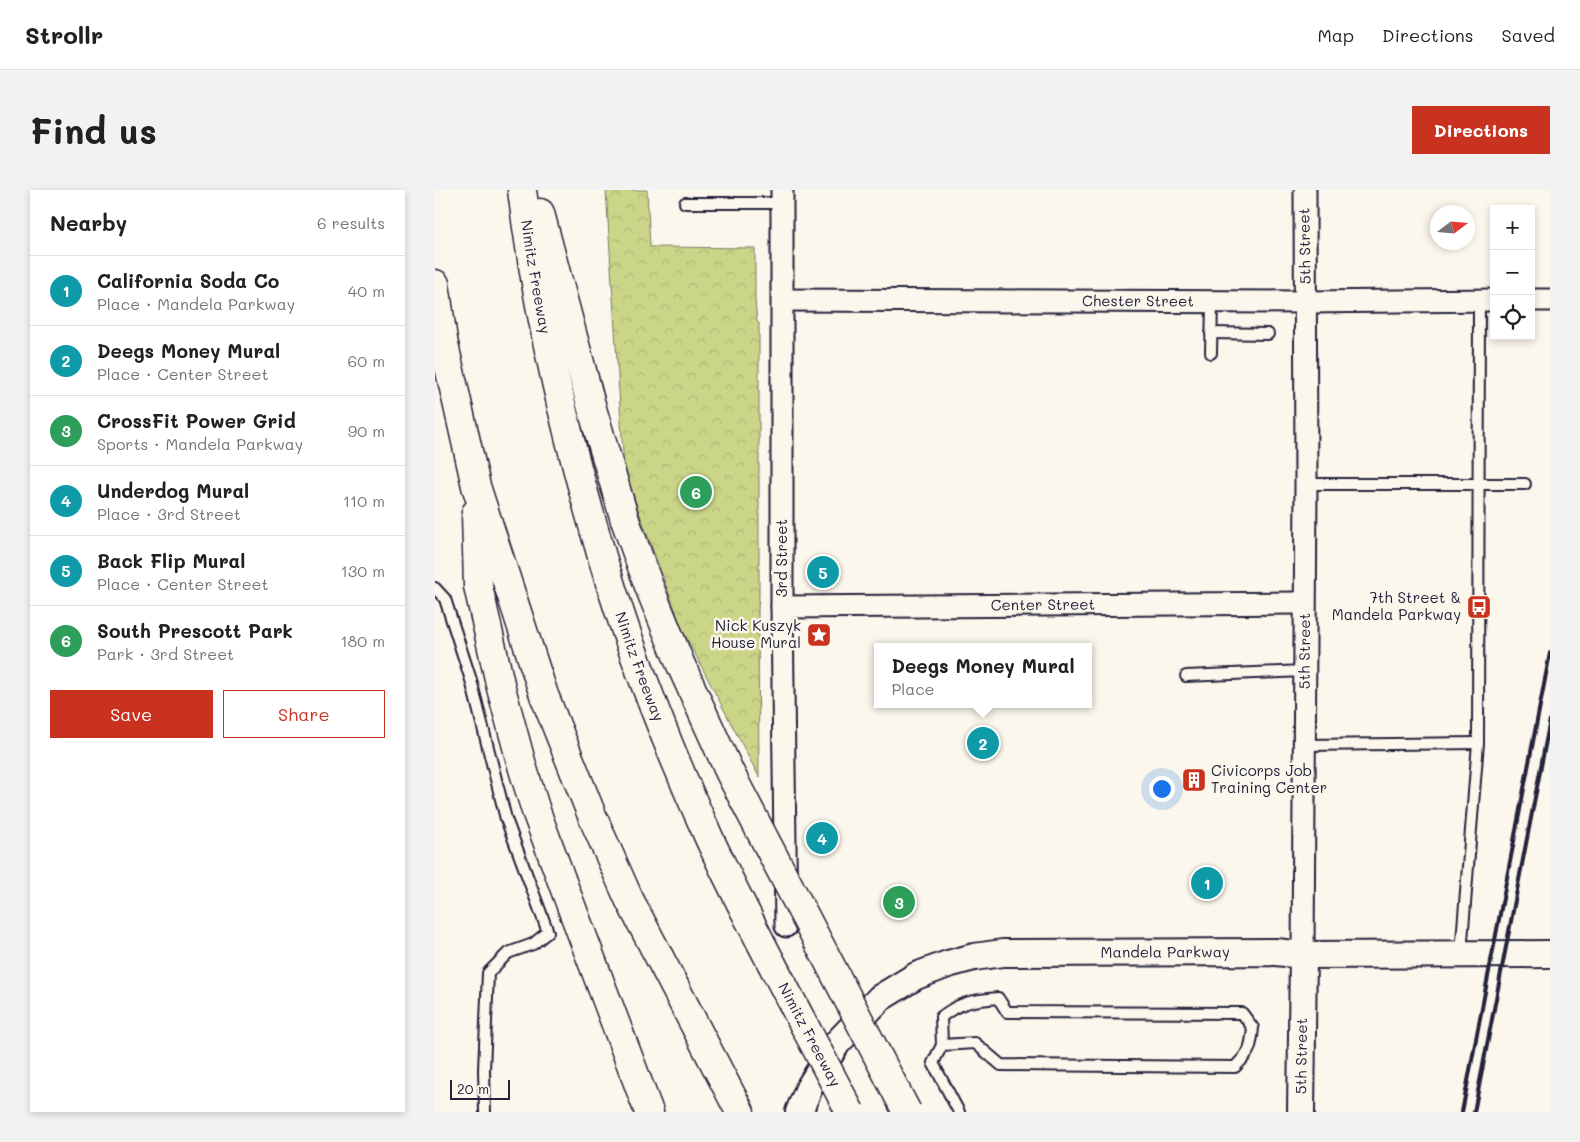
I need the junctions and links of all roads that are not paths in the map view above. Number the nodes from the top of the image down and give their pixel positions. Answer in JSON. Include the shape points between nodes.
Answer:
{"nodes":[{"id":1,"x":522,"y":190,"type":"edge"},
{"id":2,"x":534,"y":190,"type":"edge"},
{"id":3,"x":1305,"y":190,"type":"edge"},
{"id":4,"x":782,"y":197,"type":"edge"},
{"id":5,"x":685,"y":203,"type":"dead end"},
{"id":6,"x":435,"y":284,"type":"edge"},
{"id":7,"x":783,"y":300,"type":"junction"},
{"id":8,"x":1486,"y":300,"type":"edge"},
{"id":9,"x":1535,"y":300,"type":"edge"},
{"id":10,"x":1550,"y":300,"type":"edge"},
{"id":11,"x":1212,"y":302,"type":"junction"},
{"id":12,"x":1306,"y":302,"type":"junction"},
{"id":13,"x":1211,"y":333,"type":"junction"},
{"id":14,"x":1268,"y":334,"type":"dead end"},
{"id":15,"x":1211,"y":353,"type":"dead end"},
{"id":16,"x":1306,"y":484,"type":"junction"},
{"id":17,"x":1479,"y":484,"type":"junction"},
{"id":18,"x":1525,"y":484,"type":"dead end"},
{"id":19,"x":476,"y":486,"type":"junction"},
{"id":20,"x":435,"y":588,"type":"edge"},
{"id":21,"x":1305,"y":603,"type":"junction"},
{"id":22,"x":782,"y":607,"type":"junction"},
{"id":23,"x":1304,"y":671,"type":"junction"},
{"id":24,"x":1186,"y":676,"type":"dead end"},
{"id":25,"x":1477,"y":743,"type":"junction"},
{"id":26,"x":1305,"y":745,"type":"junction"},
{"id":27,"x":786,"y":926,"type":"dead end"},
{"id":28,"x":1303,"y":954,"type":"junction"},
{"id":29,"x":1461,"y":954,"type":"junction"},
{"id":30,"x":1550,"y":954,"type":"edge"},
{"id":31,"x":942,"y":1045,"type":"junction"},
{"id":32,"x":485,"y":1112,"type":"edge"},
{"id":33,"x":649,"y":1112,"type":"edge"},
{"id":34,"x":739,"y":1112,"type":"edge"},
{"id":35,"x":799,"y":1112,"type":"edge"},
{"id":36,"x":850,"y":1112,"type":"edge"},
{"id":37,"x":907,"y":1112,"type":"edge"},
{"id":38,"x":959,"y":1112,"type":"edge"},
{"id":39,"x":1301,"y":1112,"type":"edge"}],
"edges":[{"from":1,"to":36,"type":"highway","name":"Nimitz Freeway","bridge":true,"via":[[554,376],[594,529],[628,637],[659,720],[729,880]]},
{"from":2,"to":37,"type":"highway","bridge":true,"via":[[593,412],[650,590],[726,765]]},
{"from":3,"to":12,"type":"street","name":"5th Street"},
{"from":4,"to":5,"type":"lane"},
{"from":4,"to":7,"type":"street","name":"3rd Street"},
{"from":6,"to":19,"type":"highway","via":[[443,340]]},
{"from":7,"to":11,"type":"street","name":"Chester Street"},
{"from":7,"to":22,"type":"street","name":"3rd Street"},
{"from":8,"to":12,"type":"street","name":"Chester Street"},
{"from":8,"to":17,"type":"lane"},
{"from":9,"to":10,"type":"street"},
{"from":11,"to":12,"type":"street","name":"Chester Street"},
{"from":11,"to":13,"type":"lane"},
{"from":12,"to":16,"type":"street","name":"5th Street"},
{"from":13,"to":14,"type":"lane"},
{"from":13,"to":15,"type":"lane"},
{"from":16,"to":17,"type":"lane"},
{"from":16,"to":21,"type":"street","name":"5th Street"},
{"from":17,"to":18,"type":"lane"},
{"from":17,"to":25,"type":"lane"},
{"from":19,"to":33,"type":"highway","via":[[478,586],[511,728],[536,811]]},
{"from":19,"to":34,"type":"highway","via":[[545,695],[593,818],[629,899]]},
{"from":20,"to":32,"type":"lane","via":[[445,599],[471,680],[507,819],[548,932],[533,944],[508,953],[488,973]]},
{"from":21,"to":22,"type":"street","name":"Center Street"},
{"from":21,"to":23,"type":"street","name":"5th Street"},
{"from":22,"to":27,"type":"street","name":"3rd Street"},
{"from":23,"to":24,"type":"lane"},
{"from":23,"to":26,"type":"street","name":"5th Street"},
{"from":25,"to":26,"type":"lane"},
{"from":25,"to":29,"type":"lane"},
{"from":26,"to":28,"type":"street","name":"5th Street"},
{"from":28,"to":29,"type":"street","name":"Mandela Parkway"},
{"from":28,"to":35,"type":"street","name":"Mandela Parkway","via":[[1003,953],[948,964],[916,976],[880,998],[837,1043],[809,1088]]},
{"from":28,"to":39,"type":"street","name":"5th Street"},
{"from":29,"to":30,"type":"street","name":"Mandela Parkway"},
{"from":31,"to":31,"type":"lane","via":[[975,1043],[1001,1065],[1235,1066],[1251,1046],[1253,1028],[1242,1013],[1007,1012],[998,998],[968,1002],[941,1017]]},
{"from":31,"to":38,"type":"lane","via":[[933,1063]]}]}
